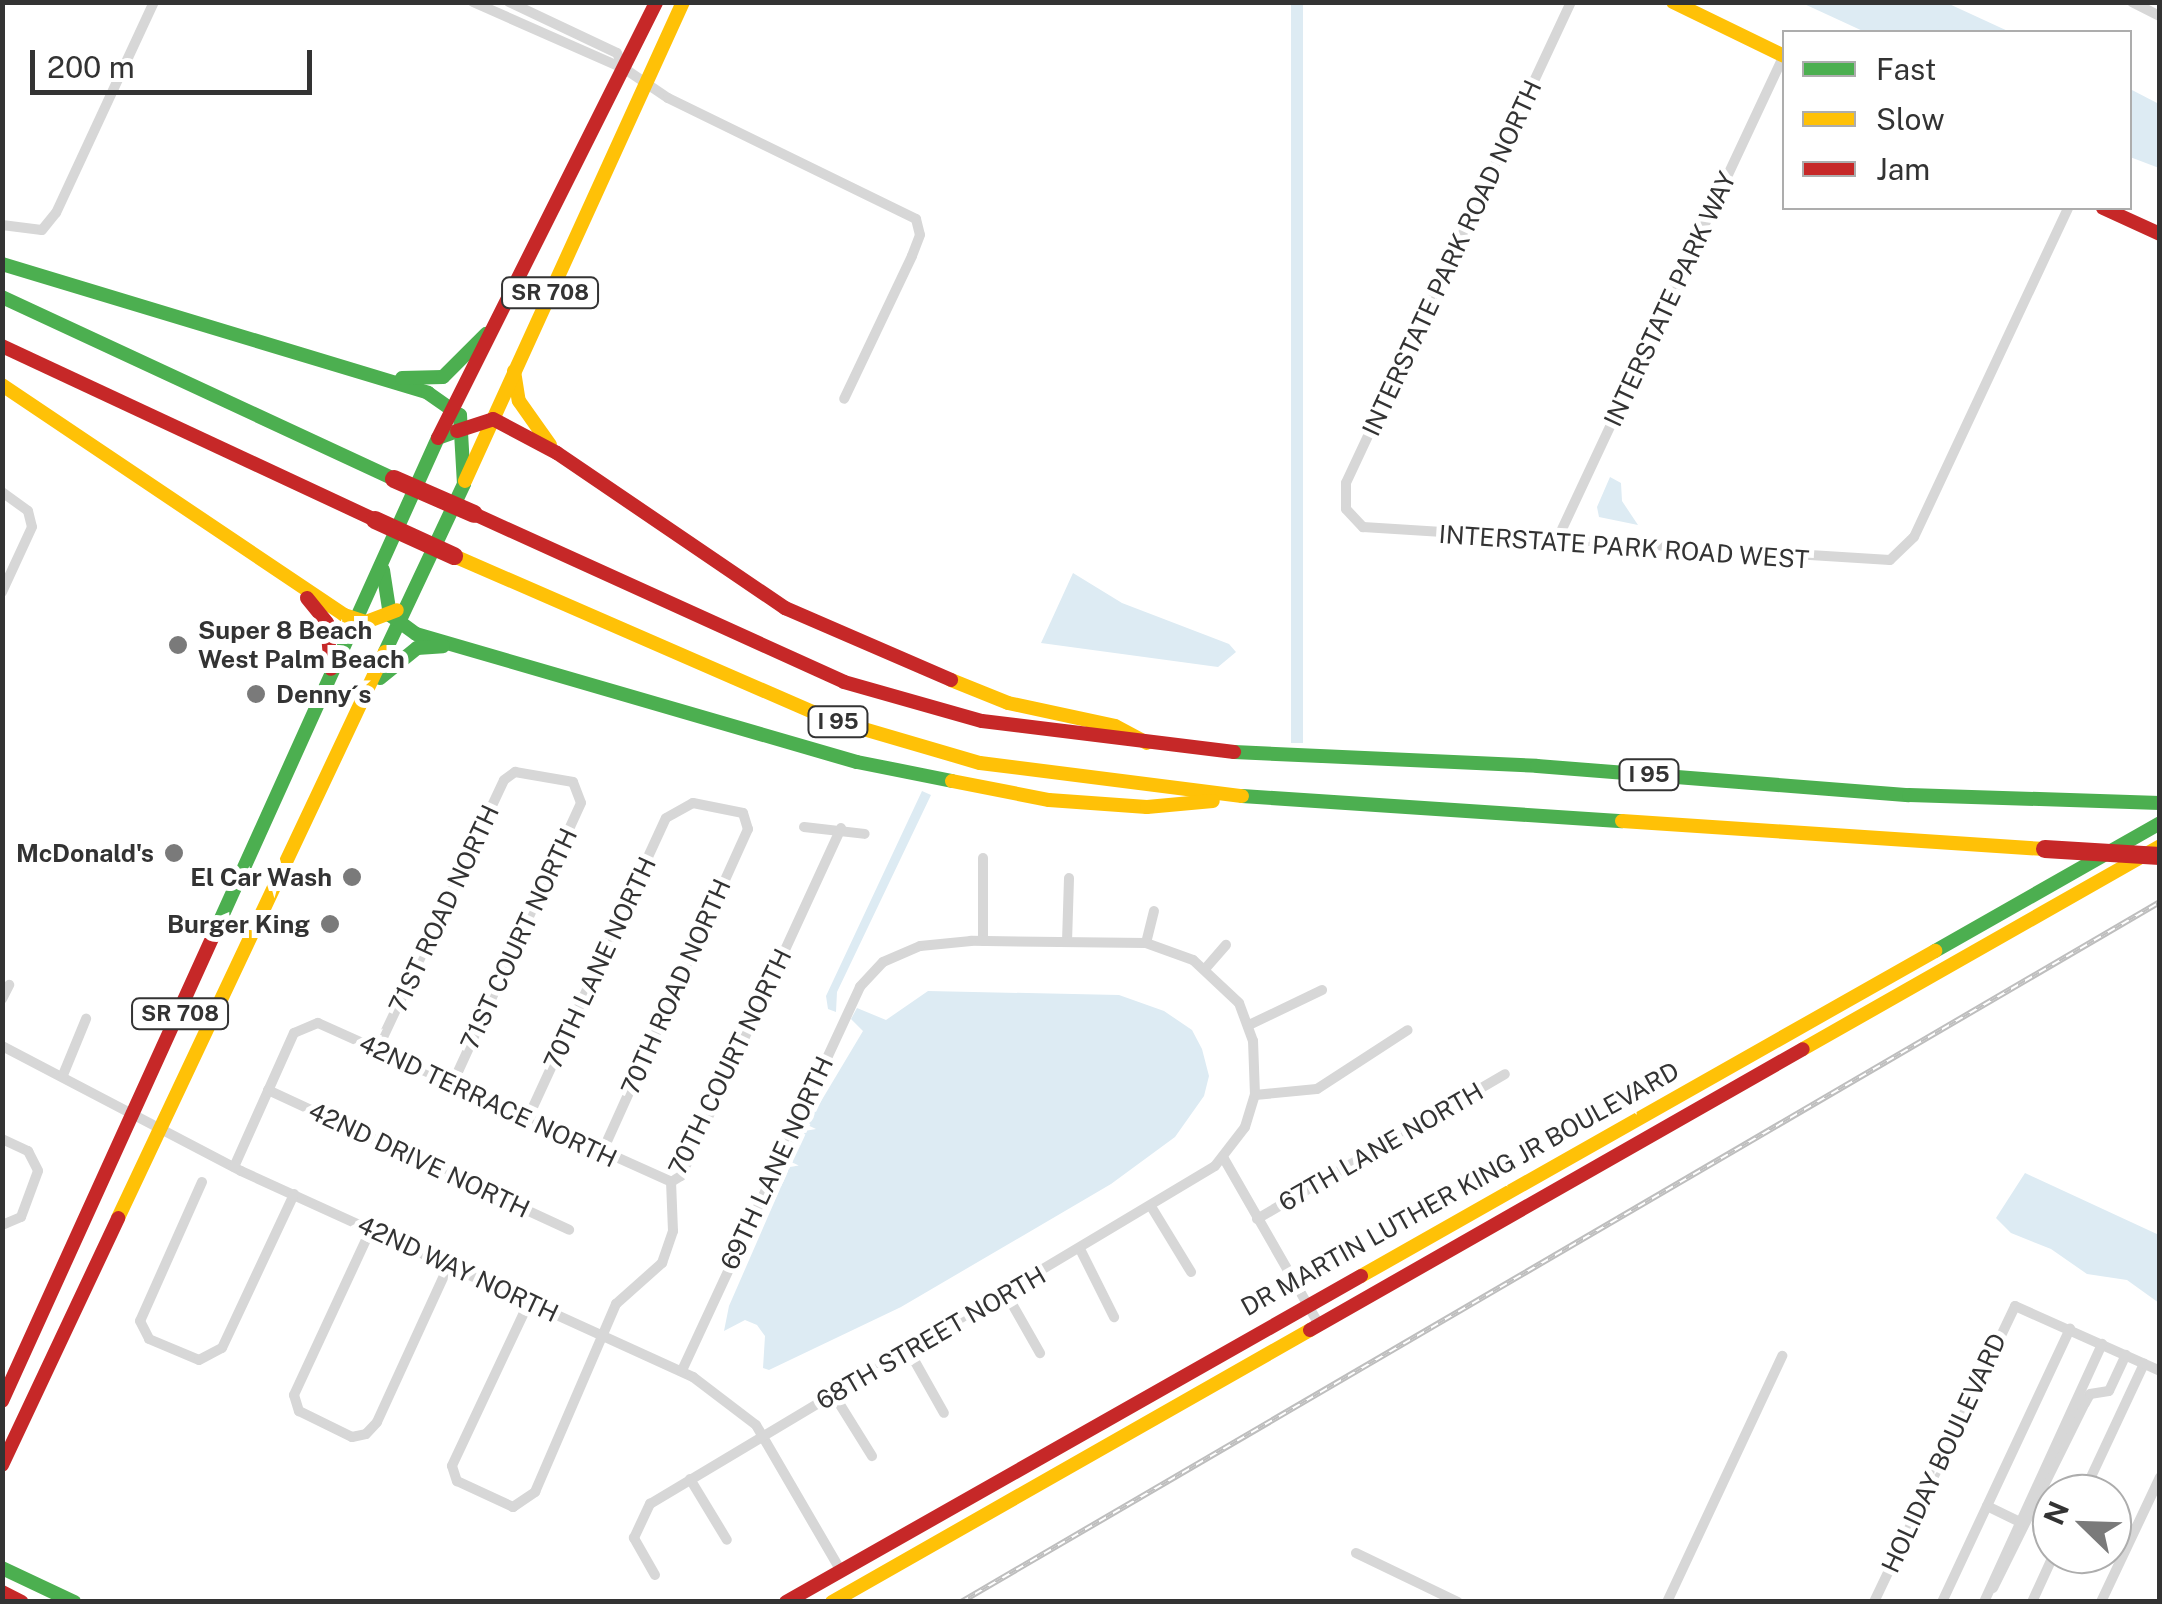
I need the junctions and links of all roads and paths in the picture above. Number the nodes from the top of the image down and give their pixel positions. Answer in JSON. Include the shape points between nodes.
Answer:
{"nodes":[{"id":1,"x":472,"y":2,"type":"edge"},
{"id":2,"x":509,"y":2,"type":"edge"},
{"id":3,"x":656,"y":2,"type":"edge"},
{"id":4,"x":683,"y":2,"type":"edge"},
{"id":5,"x":1571,"y":2,"type":"edge"},
{"id":6,"x":1673,"y":2,"type":"edge"},
{"id":7,"x":2132,"y":2,"type":"edge"},
{"id":8,"x":150,"y":4,"type":"edge"},
{"id":9,"x":2160,"y":16,"type":"edge"},
{"id":10,"x":1782,"y":55,"type":"edge"},
{"id":11,"x":1782,"y":60,"type":"edge"},
{"id":12,"x":625,"y":70,"type":"junction"},
{"id":13,"x":645,"y":83,"type":"junction"},
{"id":14,"x":2067,"y":210,"type":"edge"},
{"id":15,"x":2108,"y":210,"type":"edge"},
{"id":16,"x":2,"y":225,"type":"edge"},
{"id":17,"x":2160,"y":234,"type":"edge"},
{"id":18,"x":2,"y":264,"type":"edge"},
{"id":19,"x":2,"y":297,"type":"edge"},
{"id":20,"x":486,"y":334,"type":"junction"},
{"id":21,"x":2,"y":346,"type":"edge"},
{"id":22,"x":514,"y":371,"type":"junction"},
{"id":23,"x":372,"y":375,"type":"junction"},
{"id":24,"x":2,"y":385,"type":"edge"},
{"id":25,"x":844,"y":399,"type":"dead end"},
{"id":26,"x":450,"y":407,"type":"junction"},
{"id":27,"x":493,"y":419,"type":"junction"},
{"id":28,"x":464,"y":425,"type":"junction"},
{"id":29,"x":438,"y":438,"type":"junction"},
{"id":30,"x":556,"y":453,"type":"junction"},
{"id":31,"x":464,"y":484,"type":"junction"},
{"id":32,"x":2,"y":492,"type":"edge"},
{"id":33,"x":1349,"y":514,"type":"joint"},
{"id":34,"x":1556,"y":542,"type":"junction"},
{"id":35,"x":382,"y":562,"type":"junction"},
{"id":36,"x":284,"y":577,"type":"junction"},
{"id":37,"x":2,"y":592,"type":"edge"},
{"id":38,"x":355,"y":620,"type":"junction"},
{"id":39,"x":395,"y":620,"type":"junction"},
{"id":40,"x":448,"y":645,"type":"junction"},
{"id":41,"x":332,"y":675,"type":"junction"},
{"id":42,"x":366,"y":694,"type":"junction"},
{"id":43,"x":1147,"y":743,"type":"junction"},
{"id":44,"x":515,"y":772,"type":"joint"},
{"id":45,"x":1249,"y":797,"type":"junction"},
{"id":46,"x":2160,"y":804,"type":"edge"},
{"id":47,"x":676,"y":808,"type":"joint"},
{"id":48,"x":271,"y":812,"type":"junction"},
{"id":49,"x":2160,"y":822,"type":"edge"},
{"id":50,"x":804,"y":826,"type":"dead end"},
{"id":51,"x":841,"y":828,"type":"junction"},
{"id":52,"x":865,"y":834,"type":"dead end"},
{"id":53,"x":2160,"y":846,"type":"edge"},
{"id":54,"x":2160,"y":856,"type":"edge"},
{"id":55,"x":983,"y":858,"type":"dead end"},
{"id":56,"x":1070,"y":878,"type":"dead end"},
{"id":57,"x":2010,"y":908,"type":"junction"},
{"id":58,"x":1154,"y":911,"type":"dead end"},
{"id":59,"x":257,"y":919,"type":"junction"},
{"id":60,"x":223,"y":923,"type":"junction"},
{"id":61,"x":983,"y":942,"type":"junction"},
{"id":62,"x":1067,"y":942,"type":"junction"},
{"id":63,"x":1146,"y":943,"type":"junction"},
{"id":64,"x":1226,"y":945,"type":"dead end"},
{"id":65,"x":1205,"y":969,"type":"junction"},
{"id":66,"x":9,"y":985,"type":"dead end"},
{"id":67,"x":1322,"y":990,"type":"dead end"},
{"id":68,"x":1900,"y":995,"type":"junction"},
{"id":69,"x":2,"y":999,"type":"edge"},
{"id":70,"x":86,"y":1019,"type":"dead end"},
{"id":71,"x":1249,"y":1025,"type":"junction"},
{"id":72,"x":1408,"y":1030,"type":"dead end"},
{"id":73,"x":202,"y":1034,"type":"junction"},
{"id":74,"x":2,"y":1046,"type":"edge"},
{"id":75,"x":378,"y":1050,"type":"junction"},
{"id":76,"x":1505,"y":1074,"type":"dead end"},
{"id":77,"x":63,"y":1075,"type":"junction"},
{"id":78,"x":452,"y":1085,"type":"junction"},
{"id":79,"x":268,"y":1090,"type":"junction"},
{"id":80,"x":1255,"y":1095,"type":"junction"},
{"id":81,"x":133,"y":1112,"type":"junction"},
{"id":82,"x":528,"y":1120,"type":"junction"},
{"id":83,"x":158,"y":1126,"type":"junction"},
{"id":84,"x":2,"y":1139,"type":"edge"},
{"id":85,"x":601,"y":1154,"type":"junction"},
{"id":86,"x":1224,"y":1157,"type":"junction"},
{"id":87,"x":234,"y":1168,"type":"junction"},
{"id":88,"x":202,"y":1182,"type":"dead end"},
{"id":89,"x":671,"y":1182,"type":"junction"},
{"id":90,"x":294,"y":1194,"type":"junction"},
{"id":91,"x":1152,"y":1208,"type":"junction"},
{"id":92,"x":1257,"y":1219,"type":"junction"},
{"id":93,"x":8,"y":1225,"type":"edge"},
{"id":94,"x":371,"y":1230,"type":"junction"},
{"id":95,"x":570,"y":1230,"type":"dead end"},
{"id":96,"x":1081,"y":1251,"type":"junction"},
{"id":97,"x":449,"y":1265,"type":"junction"},
{"id":98,"x":1191,"y":1272,"type":"dead end"},
{"id":99,"x":1006,"y":1294,"type":"junction"},
{"id":100,"x":529,"y":1302,"type":"junction"},
{"id":101,"x":1306,"y":1302,"type":"junction"},
{"id":102,"x":1114,"y":1317,"type":"dead end"},
{"id":103,"x":1318,"y":1321,"type":"junction"},
{"id":104,"x":2070,"y":1329,"type":"junction"},
{"id":105,"x":605,"y":1337,"type":"junction"},
{"id":106,"x":2102,"y":1344,"type":"junction"},
{"id":107,"x":910,"y":1351,"type":"junction"},
{"id":108,"x":1040,"y":1353,"type":"dead end"},
{"id":109,"x":2126,"y":1355,"type":"junction"},
{"id":110,"x":1782,"y":1356,"type":"dead end"},
{"id":111,"x":2144,"y":1364,"type":"junction"},
{"id":112,"x":682,"y":1371,"type":"junction"},
{"id":113,"x":2160,"y":1371,"type":"edge"},
{"id":114,"x":834,"y":1396,"type":"junction"},
{"id":115,"x":2,"y":1401,"type":"edge"},
{"id":116,"x":944,"y":1413,"type":"dead end"},
{"id":117,"x":763,"y":1437,"type":"junction"},
{"id":118,"x":872,"y":1456,"type":"dead end"},
{"id":119,"x":2,"y":1465,"type":"edge"},
{"id":120,"x":2092,"y":1474,"type":"edge"},
{"id":121,"x":2160,"y":1476,"type":"edge"},
{"id":122,"x":690,"y":1479,"type":"junction"},
{"id":123,"x":1987,"y":1506,"type":"junction"},
{"id":124,"x":2023,"y":1524,"type":"junction"},
{"id":125,"x":726,"y":1540,"type":"dead end"},
{"id":126,"x":1356,"y":1553,"type":"dead end"},
{"id":127,"x":2,"y":1568,"type":"edge"},
{"id":128,"x":841,"y":1571,"type":"junction"},
{"id":129,"x":2045,"y":1574,"type":"edge"},
{"id":130,"x":654,"y":1575,"type":"dead end"},
{"id":131,"x":2,"y":1592,"type":"edge"},
{"id":132,"x":1987,"y":1597,"type":"edge"},
{"id":133,"x":22,"y":1602,"type":"edge"},
{"id":134,"x":74,"y":1602,"type":"edge"},
{"id":135,"x":786,"y":1602,"type":"edge"},
{"id":136,"x":832,"y":1602,"type":"edge"},
{"id":137,"x":1458,"y":1602,"type":"edge"},
{"id":138,"x":1667,"y":1602,"type":"edge"},
{"id":139,"x":1874,"y":1602,"type":"edge"},
{"id":140,"x":1942,"y":1602,"type":"edge"},
{"id":141,"x":2032,"y":1602,"type":"edge"},
{"id":142,"x":2100,"y":1602,"type":"edge"}],
"edges":[{"from":1,"to":12,"type":"street"},
{"from":2,"to":12,"type":"street","via":[[617,53]]},
{"from":3,"to":12,"type":"main road","number":"SR 708"},
{"from":4,"to":13,"type":"main road","number":"SR 708"},
{"from":5,"to":33,"type":"street","name":"INTERSTATE PARK ROAD NORTH","via":[[1346,483]]},
{"from":6,"to":10,"type":"main road"},
{"from":7,"to":9,"type":"street"},
{"from":8,"to":16,"type":"street","via":[[56,214],[42,230]]},
{"from":11,"to":34,"type":"street","name":"INTERSTATE PARK WAY"},
{"from":12,"to":13,"type":"street"},
{"from":12,"to":20,"type":"main road","number":"SR 708"},
{"from":13,"to":22,"type":"main road","number":"SR 708"},
{"from":13,"to":25,"type":"street","via":[[916,219],[920,235],[912,256]]},
{"from":14,"to":34,"type":"street","name":"INTERSTATE PARK ROAD WEST","via":[[1902,552],[1875,563]]},
{"from":15,"to":17,"type":"main road"},
{"from":18,"to":23,"type":"main road"},
{"from":19,"to":43,"type":"main road","number":"I 95","bridge":true,"via":[[844,682],[982,721]]},
{"from":20,"to":23,"type":"main road","via":[[443,377]]},
{"from":20,"to":26,"type":"main road","number":"SR 708"},
{"from":21,"to":45,"type":"main road","number":"I 95","bridge":true,"via":[[738,682],[900,741],[1053,775]]},
{"from":22,"to":27,"type":"main road","number":"SR 708"},
{"from":22,"to":30,"type":"main road","via":[[527,416]]},
{"from":23,"to":26,"type":"main road"},
{"from":24,"to":36,"type":"main road"},
{"from":26,"to":28,"type":"main road"},
{"from":26,"to":29,"type":"main road","number":"SR 708"},
{"from":27,"to":28,"type":"main road"},
{"from":27,"to":30,"type":"main road"},
{"from":27,"to":31,"type":"main road","number":"SR 708"},
{"from":28,"to":29,"type":"main road"},
{"from":28,"to":31,"type":"main road"},
{"from":29,"to":35,"type":"main road","number":"SR 708"},
{"from":30,"to":43,"type":"main road","via":[[784,608],[843,638],[1008,702],[1115,726]]},
{"from":31,"to":39,"type":"main road","number":"SR 708","via":[[414,594]]},
{"from":32,"to":37,"type":"street","via":[[31,520]]},
{"from":33,"to":34,"type":"street","name":"INTERSTATE PARK ROAD WEST","via":[[1376,531]]},
{"from":35,"to":38,"type":"main road","number":"SR 708"},
{"from":35,"to":39,"type":"main road"},
{"from":36,"to":38,"type":"main road"},
{"from":36,"to":41,"type":"main road","via":[[328,623]]},
{"from":38,"to":39,"type":"main road"},
{"from":38,"to":41,"type":"main road","number":"SR 708"},
{"from":39,"to":40,"type":"main road"},
{"from":39,"to":42,"type":"main road","number":"SR 708"},
{"from":40,"to":42,"type":"main road","via":[[403,657]]},
{"from":40,"to":45,"type":"main road","via":[[947,782],[1147,807]]},
{"from":41,"to":48,"type":"main road","number":"SR 708"},
{"from":42,"to":59,"type":"main road","number":"SR 708"},
{"from":43,"to":46,"type":"main road","number":"I 95","via":[[1909,795]]},
{"from":44,"to":75,"type":"street","name":"71ST ROAD NORTH","via":[[504,780]]},
{"from":44,"to":78,"type":"street","name":"71ST COURT NORTH","via":[[574,782],[581,792]]},
{"from":45,"to":54,"type":"main road","number":"I 95","bridge":true},
{"from":47,"to":82,"type":"street","name":"70TH LANE NORTH"},
{"from":47,"to":85,"type":"street","name":"70TH ROAD NORTH","via":[[693,803],[747,819]]},
{"from":48,"to":59,"type":"main road","via":[[278,822],[248,889]]},
{"from":48,"to":60,"type":"main road","number":"SR 708"},
{"from":49,"to":57,"type":"main road","name":"DR MARTIN LUTHER KING JR BOULEVARD"},
{"from":50,"to":51,"type":"street"},
{"from":51,"to":52,"type":"street"},
{"from":51,"to":89,"type":"street","name":"70TH COURT NORTH","via":[[680,1176]]},
{"from":53,"to":68,"type":"main road","name":"DR MARTIN LUTHER KING JR BOULEVARD"},
{"from":55,"to":61,"type":"street"},
{"from":56,"to":62,"type":"street"},
{"from":57,"to":68,"type":"main road","via":[[1996,928],[1906,978]]},
{"from":57,"to":101,"type":"main road","name":"DR MARTIN LUTHER KING JR BOULEVARD"},
{"from":58,"to":63,"type":"street"},
{"from":59,"to":73,"type":"main road","number":"SR 708"},
{"from":60,"to":73,"type":"main road","via":[[231,948],[206,1004]]},
{"from":60,"to":81,"type":"main road","number":"SR 708"},
{"from":61,"to":62,"type":"street"},
{"from":61,"to":112,"type":"street","name":"69TH LANE NORTH","via":[[920,946],[884,962],[844,1019]]},
{"from":62,"to":63,"type":"street"},
{"from":63,"to":65,"type":"street"},
{"from":64,"to":65,"type":"street"},
{"from":65,"to":71,"type":"street","via":[[1235,998]]},
{"from":66,"to":69,"type":"street"},
{"from":67,"to":71,"type":"street"},
{"from":68,"to":103,"type":"main road","name":"DR MARTIN LUTHER KING JR BOULEVARD"},
{"from":70,"to":77,"type":"street"},
{"from":71,"to":80,"type":"street"},
{"from":72,"to":80,"type":"street","via":[[1331,1083],[1291,1096]]},
{"from":73,"to":83,"type":"main road","number":"SR 708"},
{"from":74,"to":77,"type":"street","name":"42ND WAY NORTH"},
{"from":75,"to":78,"type":"street","name":"42ND TERRACE NORTH"},
{"from":75,"to":79,"type":"street","name":"42ND TERRACE NORTH","via":[[324,1025],[304,1026],[294,1033]]},
{"from":76,"to":92,"type":"street","name":"67TH LANE NORTH"},
{"from":77,"to":81,"type":"street","name":"42ND WAY NORTH"},
{"from":78,"to":82,"type":"street","name":"42ND TERRACE NORTH"},
{"from":79,"to":87,"type":"street"},
{"from":79,"to":95,"type":"street","name":"42ND DRIVE NORTH"},
{"from":80,"to":86,"type":"street","via":[[1245,1127]]},
{"from":81,"to":83,"type":"street","name":"42ND WAY NORTH"},
{"from":81,"to":115,"type":"main road","number":"SR 708"},
{"from":82,"to":85,"type":"street","name":"42ND TERRACE NORTH"},
{"from":83,"to":87,"type":"street","name":"42ND WAY NORTH"},
{"from":83,"to":119,"type":"main road","number":"SR 708"},
{"from":84,"to":93,"type":"street","via":[[28,1151],[36,1164],[36,1184]]},
{"from":85,"to":89,"type":"street","name":"42ND TERRACE NORTH"},
{"from":86,"to":91,"type":"street","name":"68TH STREET NORTH"},
{"from":86,"to":92,"type":"street"},
{"from":87,"to":90,"type":"street","name":"42ND WAY NORTH"},
{"from":88,"to":90,"type":"street","via":[[141,1328],[149,1339],[198,1360],[212,1358]]},
{"from":89,"to":105,"type":"street","name":"70TH COURT NORTH","via":[[670,1244],[652,1277],[616,1304]]},
{"from":90,"to":94,"type":"street","name":"42ND WAY NORTH"},
{"from":91,"to":96,"type":"street","name":"68TH STREET NORTH"},
{"from":91,"to":98,"type":"street"},
{"from":92,"to":101,"type":"street"},
{"from":94,"to":97,"type":"street","name":"42ND WAY NORTH"},
{"from":94,"to":97,"type":"street","via":[[294,1402],[299,1411],[352,1436],[366,1434]]},
{"from":96,"to":99,"type":"street","name":"68TH STREET NORTH"},
{"from":96,"to":102,"type":"street"},
{"from":97,"to":100,"type":"street","name":"42ND WAY NORTH"},
{"from":99,"to":107,"type":"street","name":"68TH STREET NORTH"},
{"from":99,"to":108,"type":"street"},
{"from":100,"to":105,"type":"street","name":"42ND WAY NORTH"},
{"from":100,"to":105,"type":"street","name":"70TH COURT NORTH","via":[[452,1472],[457,1481],[513,1507],[527,1503]]},
{"from":101,"to":103,"type":"street"},
{"from":101,"to":128,"type":"main road","name":"DR MARTIN LUTHER KING JR BOULEVARD"},
{"from":103,"to":136,"type":"main road","name":"DR MARTIN LUTHER KING JR BOULEVARD"},
{"from":104,"to":106,"type":"street"},
{"from":104,"to":123,"type":"street"},
{"from":104,"to":139,"type":"street","name":"HOLIDAY BOULEVARD","via":[[2026,1308],[2010,1312]]},
{"from":105,"to":112,"type":"street","name":"42ND WAY NORTH"},
{"from":106,"to":109,"type":"street"},
{"from":106,"to":124,"type":"street"},
{"from":107,"to":114,"type":"street","name":"68TH STREET NORTH"},
{"from":107,"to":116,"type":"street"},
{"from":109,"to":111,"type":"street"},
{"from":109,"to":124,"type":"street","via":[[2109,1392],[2090,1394]]},
{"from":110,"to":138,"type":"street"},
{"from":111,"to":113,"type":"street"},
{"from":111,"to":120,"type":"street"},
{"from":112,"to":117,"type":"street","name":"42ND WAY NORTH","via":[[734,1405]]},
{"from":114,"to":117,"type":"street","name":"68TH STREET NORTH"},
{"from":114,"to":118,"type":"street"},
{"from":117,"to":122,"type":"street","name":"68TH STREET NORTH"},
{"from":117,"to":128,"type":"street","name":"42ND WAY NORTH"},
{"from":121,"to":142,"type":"street"},
{"from":122,"to":125,"type":"street"},
{"from":122,"to":130,"type":"street","name":"68TH STREET NORTH","via":[[638,1517],[634,1545]]},
{"from":123,"to":124,"type":"street"},
{"from":123,"to":140,"type":"street"},
{"from":124,"to":132,"type":"street"},
{"from":126,"to":137,"type":"street"},
{"from":127,"to":134,"type":"main road"},
{"from":128,"to":135,"type":"main road","name":"DR MARTIN LUTHER KING JR BOULEVARD"},
{"from":129,"to":141,"type":"street"},
{"from":131,"to":133,"type":"main road"}]}
